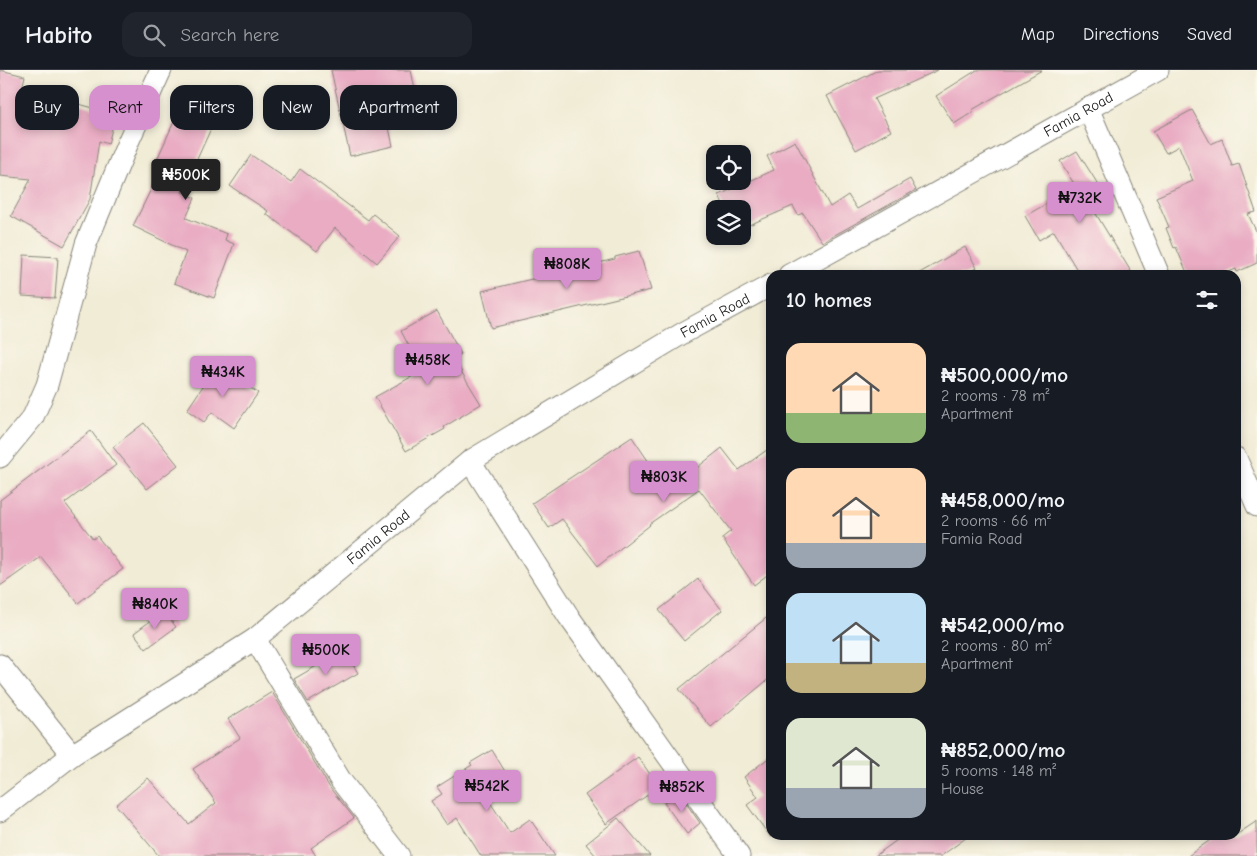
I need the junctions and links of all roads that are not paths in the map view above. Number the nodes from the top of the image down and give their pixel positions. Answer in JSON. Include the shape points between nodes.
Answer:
{"nodes":[{"id":1,"x":161,"y":70,"type":"edge"},
{"id":2,"x":1158,"y":70,"type":"edge"},
{"id":3,"x":1088,"y":108,"type":"junction"},
{"id":4,"x":798,"y":270,"type":"edge"},
{"id":5,"x":1157,"y":270,"type":"edge"},
{"id":6,"x":766,"y":288,"type":"edge"},
{"id":7,"x":0,"y":457,"type":"edge"},
{"id":8,"x":470,"y":461,"type":"junction"},
{"id":9,"x":1241,"y":469,"type":"edge"},
{"id":10,"x":1257,"y":506,"type":"edge"},
{"id":11,"x":255,"y":639,"type":"junction"},
{"id":12,"x":0,"y":665,"type":"edge"},
{"id":13,"x":72,"y":755,"type":"junction"},
{"id":14,"x":0,"y":811,"type":"edge"},
{"id":15,"x":398,"y":856,"type":"edge"},
{"id":16,"x":739,"y":856,"type":"edge"}],
"edges":[{"from":1,"to":7,"type":"street","via":[[86,244],[47,385],[33,416]]},
{"from":2,"to":3,"type":"street","name":"Famia Road"},
{"from":3,"to":4,"type":"street","name":"Famia Road"},
{"from":3,"to":5,"type":"street"},
{"from":6,"to":8,"type":"street","name":"Famia Road"},
{"from":8,"to":11,"type":"street","name":"Famia Road"},
{"from":8,"to":16,"type":"street","via":[[569,617]]},
{"from":9,"to":10,"type":"street"},
{"from":11,"to":13,"type":"street","name":"Famia Road"},
{"from":11,"to":15,"type":"street","via":[[341,780]]},
{"from":12,"to":13,"type":"street"},
{"from":13,"to":14,"type":"street","name":"Famia Road"}]}
